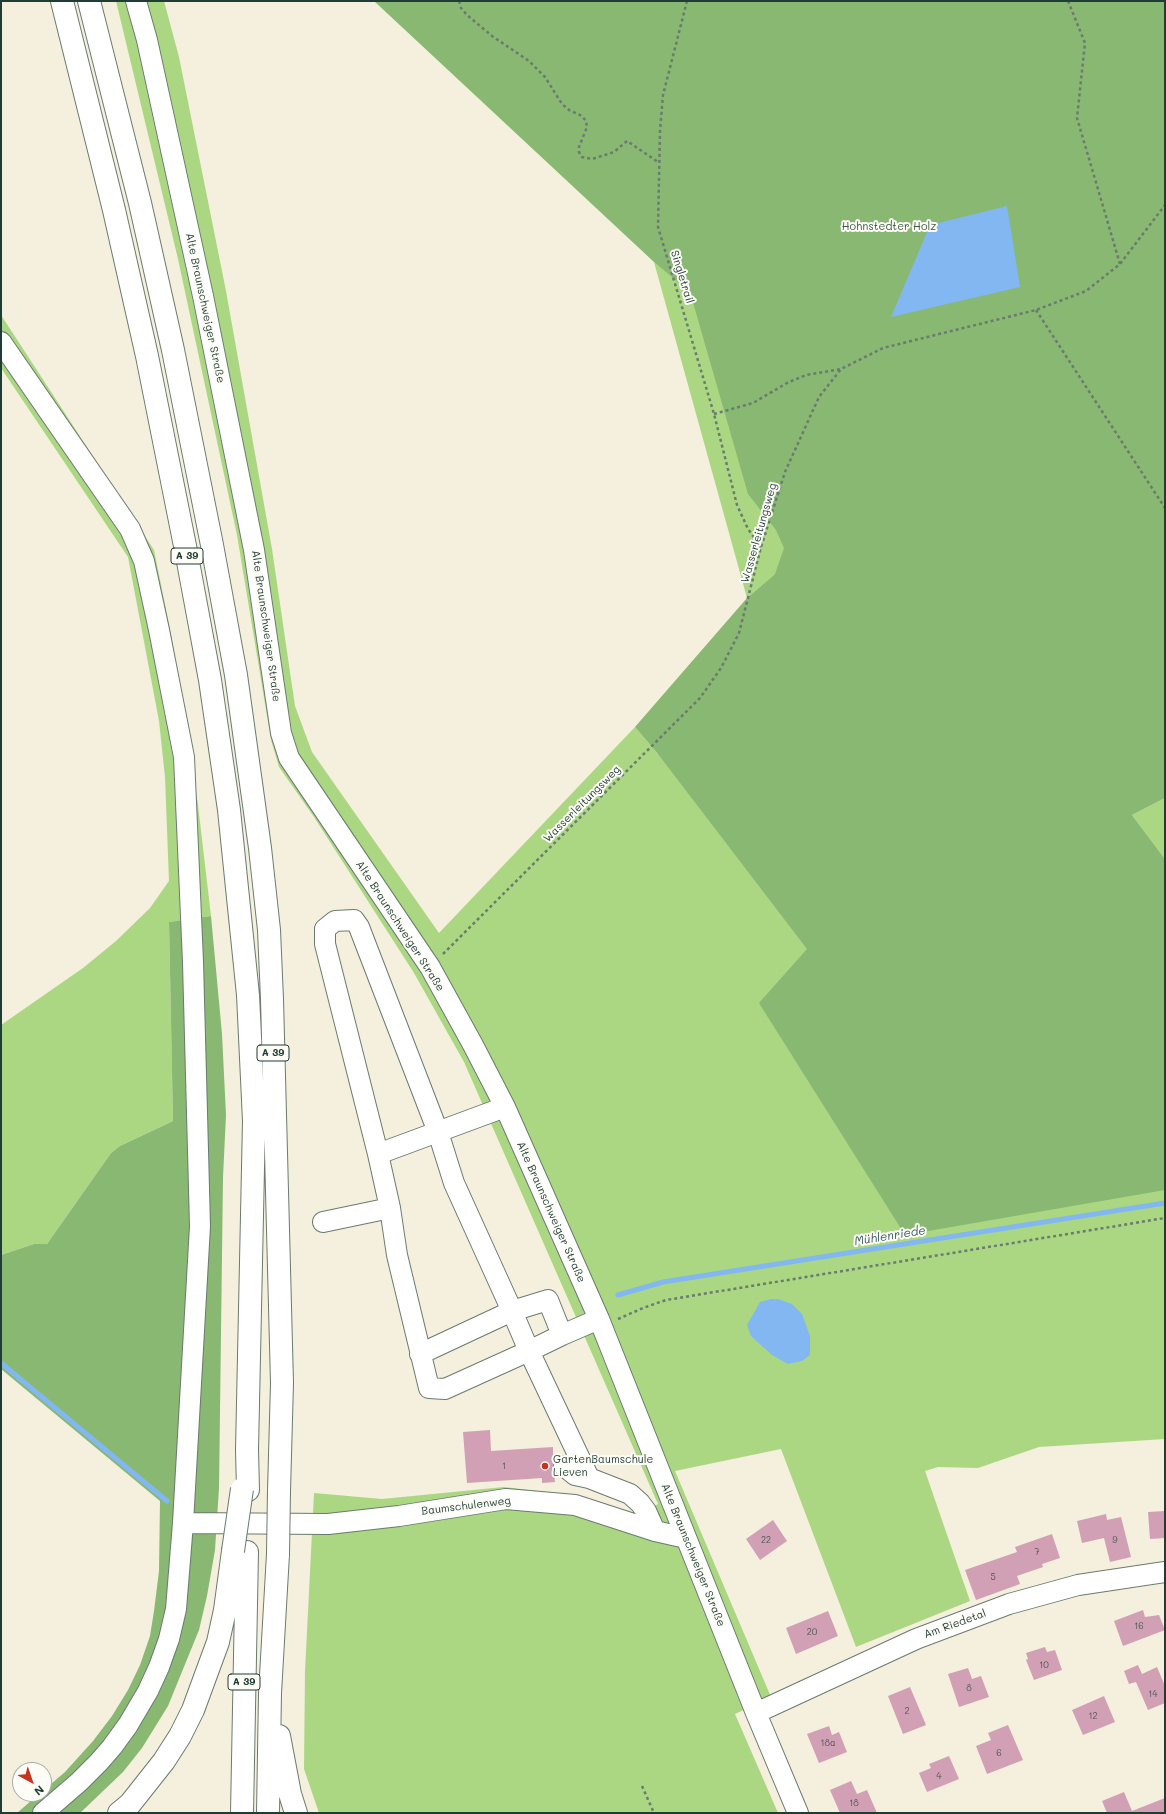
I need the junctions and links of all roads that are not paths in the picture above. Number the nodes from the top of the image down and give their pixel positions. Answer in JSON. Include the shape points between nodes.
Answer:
{"nodes":[{"id":1,"x":62,"y":1,"type":"edge"},
{"id":2,"x":89,"y":1,"type":"edge"},
{"id":3,"x":136,"y":1,"type":"edge"},
{"id":4,"x":1,"y":342,"type":"edge"},
{"id":5,"x":505,"y":1107,"type":"junction"},
{"id":6,"x":438,"y":1132,"type":"junction"},
{"id":7,"x":378,"y":1154,"type":"junction"},
{"id":8,"x":390,"y":1208,"type":"junction"},
{"id":9,"x":323,"y":1222,"type":"dead end"},
{"id":10,"x":512,"y":1311,"type":"junction"},
{"id":11,"x":601,"y":1324,"type":"junction"},
{"id":12,"x":562,"y":1335,"type":"junction"},
{"id":13,"x":529,"y":1351,"type":"junction"},
{"id":14,"x":420,"y":1354,"type":"junction"},
{"id":15,"x":564,"y":1466,"type":"dead end"},
{"id":16,"x":589,"y":1478,"type":"junction"},
{"id":17,"x":183,"y":1523,"type":"junction"},
{"id":18,"x":655,"y":1531,"type":"junction"},
{"id":19,"x":686,"y":1538,"type":"junction"},
{"id":20,"x":240,"y":1551,"type":"junction"},
{"id":21,"x":1165,"y":1572,"type":"edge"},
{"id":22,"x":270,"y":1693,"type":"junction"},
{"id":23,"x":756,"y":1713,"type":"junction"},
{"id":24,"x":43,"y":1813,"type":"edge"},
{"id":25,"x":119,"y":1813,"type":"edge"},
{"id":26,"x":242,"y":1813,"type":"edge"},
{"id":27,"x":268,"y":1813,"type":"edge"},
{"id":28,"x":296,"y":1813,"type":"edge"},
{"id":29,"x":798,"y":1813,"type":"edge"}],
"edges":[{"from":1,"to":20,"type":"highway","number":"A 39","via":[[147,356],[210,680],[229,810],[248,995],[254,1121],[247,1450]]},
{"from":2,"to":22,"type":"highway","number":"A 39","bridge":true,"via":[[142,211],[173,350],[236,675],[260,848],[272,999],[282,1383],[278,1554]]},
{"from":3,"to":5,"type":"street","name":"Alte Braunschweiger Straße","via":[[203,296],[254,550],[284,747],[430,967]]},
{"from":4,"to":17,"type":"street","via":[[130,528],[144,561],[184,757],[193,962],[200,1226]]},
{"from":5,"to":6,"type":"street"},
{"from":5,"to":11,"type":"street","name":"Alte Braunschweiger Straße"},
{"from":6,"to":7,"type":"street"},
{"from":6,"to":7,"type":"street","via":[[359,927],[354,920],[334,921],[325,929],[325,944]]},
{"from":6,"to":10,"type":"street","via":[[454,1183]]},
{"from":7,"to":8,"type":"street"},
{"from":8,"to":9,"type":"street"},
{"from":8,"to":14,"type":"street","via":[[397,1255]]},
{"from":10,"to":12,"type":"street","via":[[548,1300]]},
{"from":10,"to":13,"type":"street"},
{"from":10,"to":14,"type":"street"},
{"from":11,"to":12,"type":"street"},
{"from":11,"to":19,"type":"street","name":"Alte Braunschweiger Straße"},
{"from":12,"to":13,"type":"street"},
{"from":13,"to":14,"type":"street","via":[[445,1389],[429,1388]]},
{"from":13,"to":16,"type":"street"},
{"from":15,"to":16,"type":"street","via":[[574,1475]]},
{"from":16,"to":18,"type":"street","via":[[630,1494],[646,1511]]},
{"from":17,"to":18,"type":"street","name":"Baumschulenweg","via":[[328,1524],[506,1499],[575,1505]]},
{"from":17,"to":24,"type":"street","via":[[176,1609],[169,1638],[148,1691],[112,1747],[79,1782]]},
{"from":18,"to":19,"type":"street","name":"Baumschulenweg"},
{"from":19,"to":23,"type":"street","name":"Alte Braunschweiger Straße"},
{"from":20,"to":25,"type":"highway","via":[[218,1642],[193,1710],[164,1761],[130,1804]]},
{"from":20,"to":26,"type":"highway","number":"A 39"},
{"from":21,"to":23,"type":"street","name":"Am Riedetal","via":[[1078,1585],[1010,1604],[916,1639]]},
{"from":22,"to":27,"type":"highway","number":"A 39"},
{"from":22,"to":28,"type":"highway"},
{"from":23,"to":29,"type":"street","name":"Alte Braunschweiger Straße"}]}
